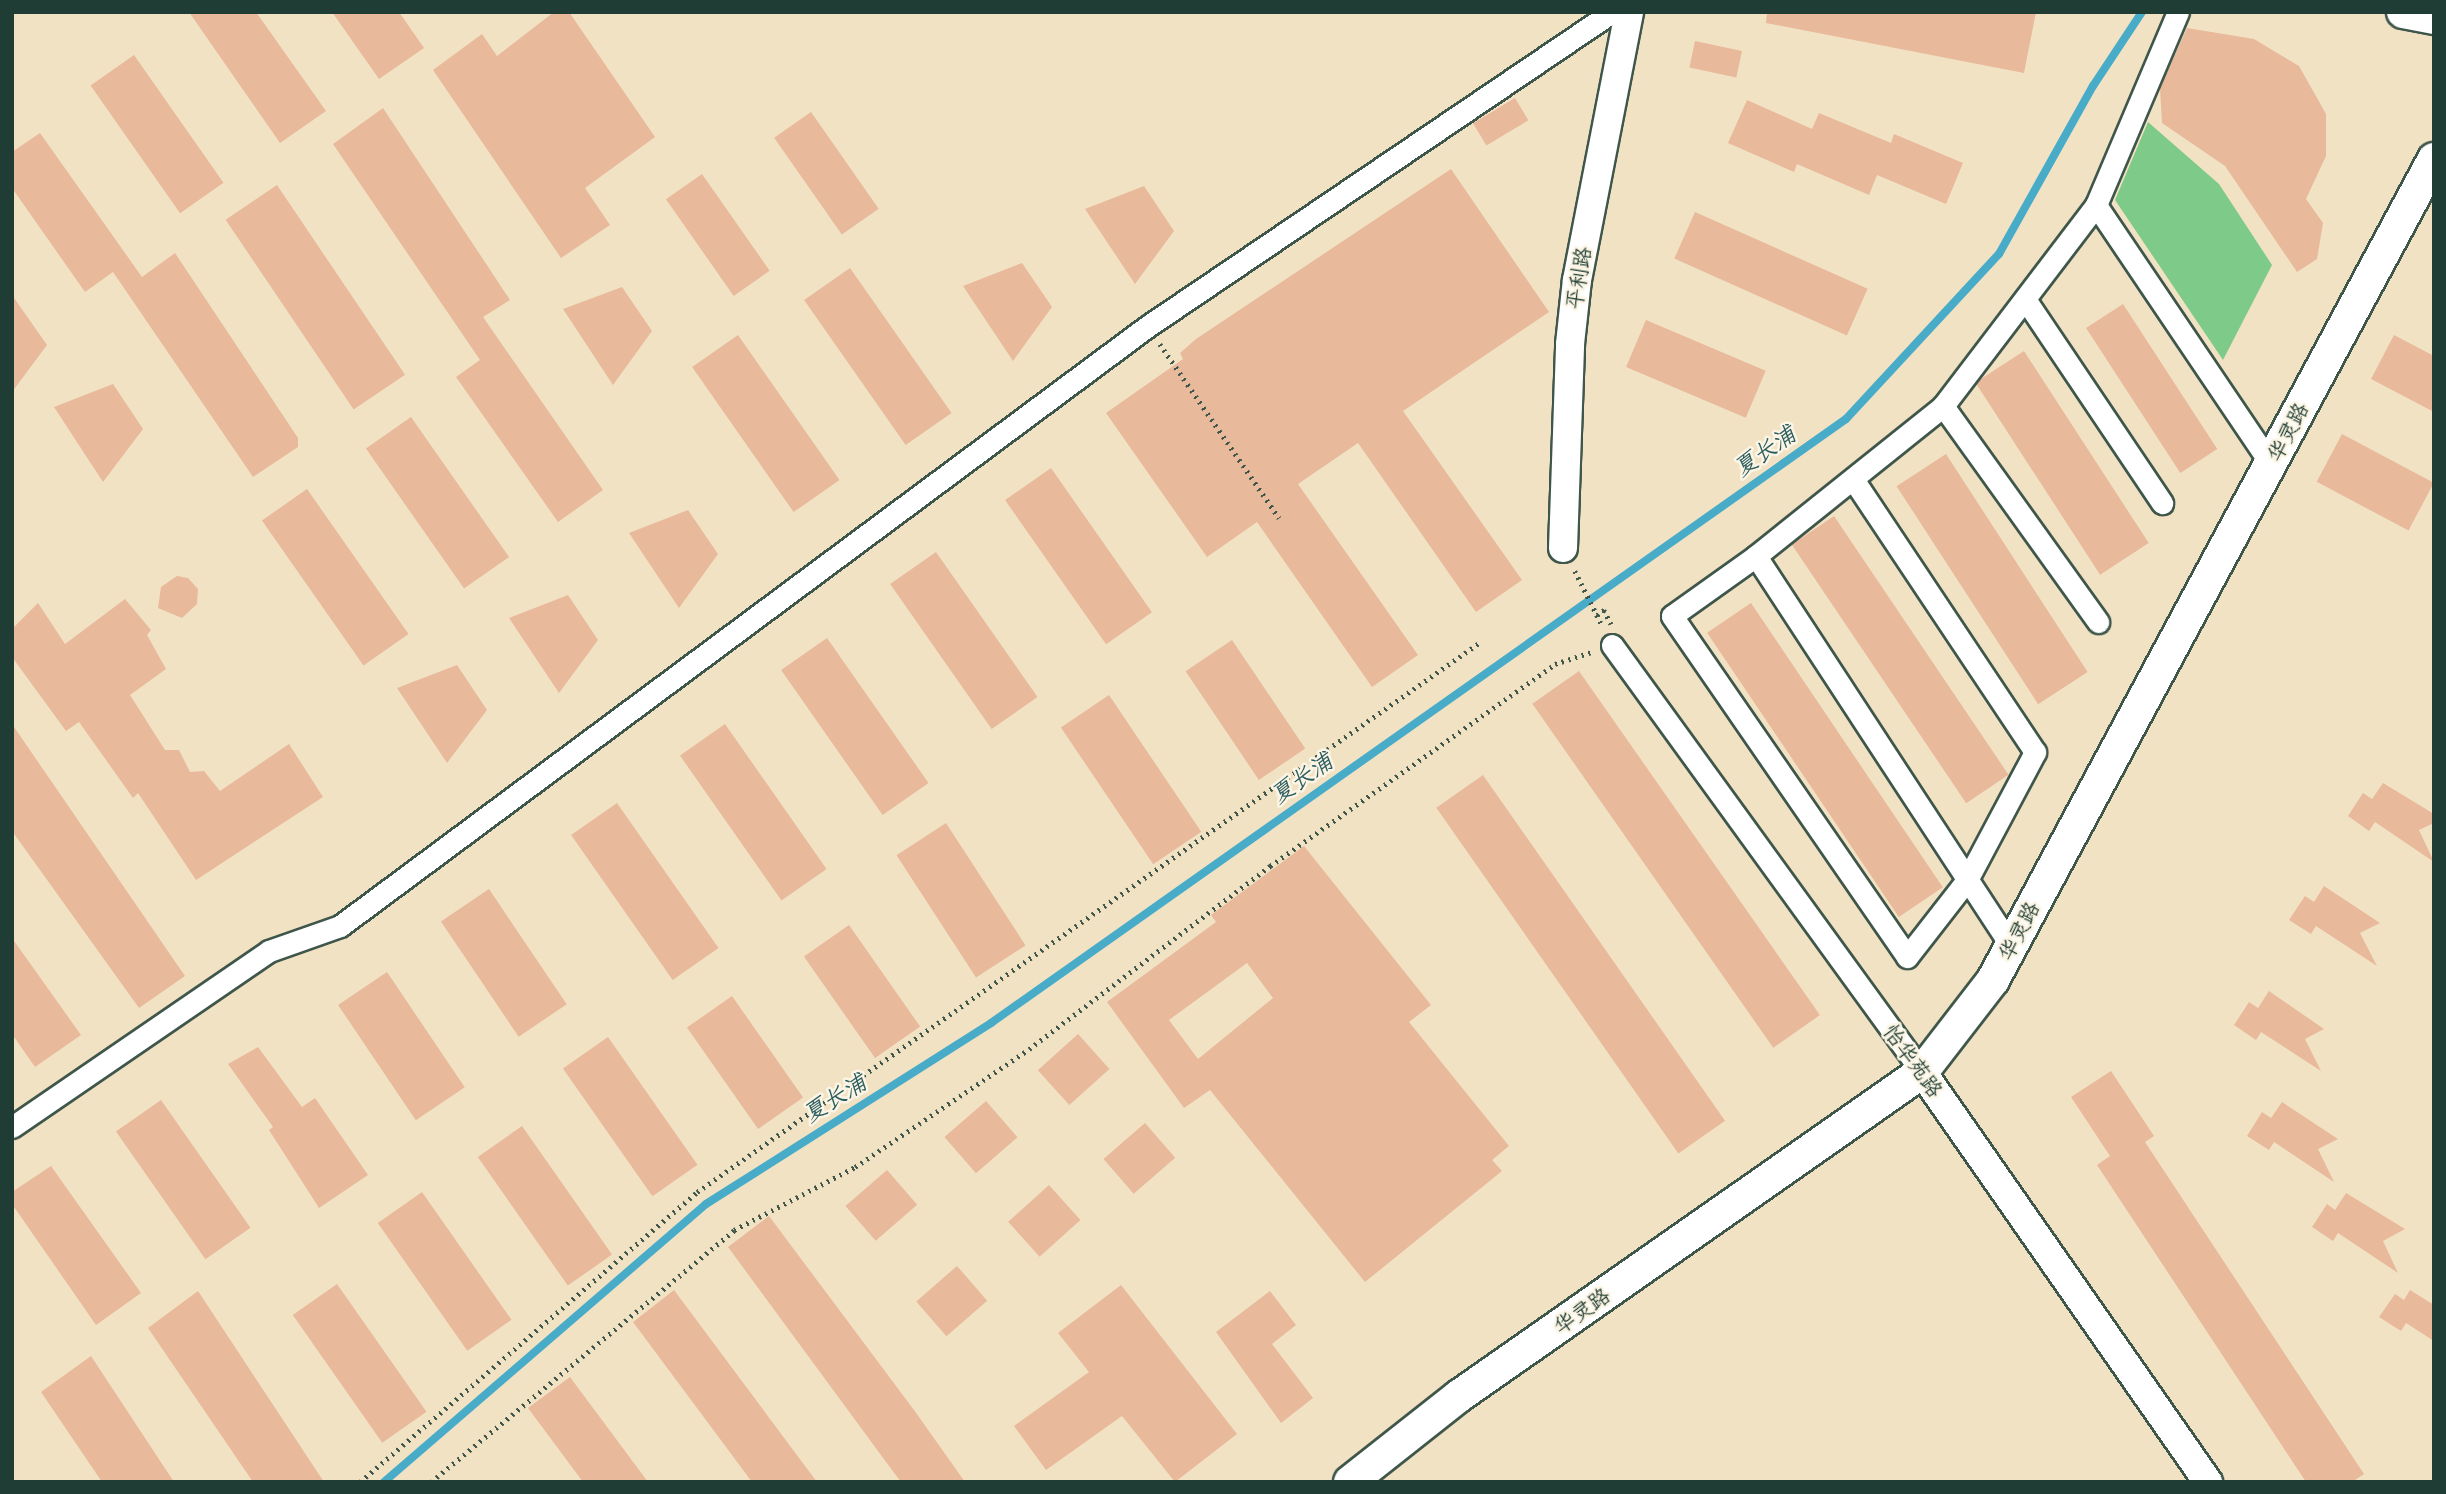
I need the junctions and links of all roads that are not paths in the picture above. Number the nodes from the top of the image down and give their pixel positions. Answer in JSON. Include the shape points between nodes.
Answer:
{"nodes":[{"id":1,"x":1612,"y":12,"type":"edge"},
{"id":2,"x":1629,"y":12,"type":"edge"},
{"id":3,"x":2178,"y":12,"type":"edge"},
{"id":4,"x":2403,"y":12,"type":"edge"},
{"id":5,"x":2434,"y":18,"type":"edge"},
{"id":6,"x":2434,"y":159,"type":"edge"},
{"id":7,"x":2096,"y":205,"type":"junction"},
{"id":8,"x":2025,"y":299,"type":"junction"},
{"id":9,"x":1943,"y":406,"type":"junction"},
{"id":10,"x":2271,"y":464,"type":"junction"},
{"id":11,"x":1853,"y":479,"type":"junction"},
{"id":12,"x":2162,"y":503,"type":"dead end"},
{"id":13,"x":1563,"y":548,"type":"road end"},
{"id":14,"x":1755,"y":556,"type":"junction"},
{"id":15,"x":2098,"y":622,"type":"dead end"},
{"id":16,"x":1612,"y":645,"type":"road end"},
{"id":17,"x":1967,"y":880,"type":"junction"},
{"id":18,"x":2011,"y":946,"type":"junction"},
{"id":19,"x":1922,"y":1072,"type":"junction"},
{"id":20,"x":12,"y":1127,"type":"edge"},
{"id":21,"x":1350,"y":1482,"type":"edge"},
{"id":22,"x":2208,"y":1482,"type":"edge"}],
"edges":[{"from":1,"to":20,"type":"street","via":[[1148,326],[340,926],[269,951]]},
{"from":2,"to":13,"type":"street","name":"平利路","via":[[1577,280],[1570,344]]},
{"from":3,"to":7,"type":"street"},
{"from":4,"to":5,"type":"main road"},
{"from":6,"to":10,"type":"main road","name":"华灵路"},
{"from":7,"to":8,"type":"street"},
{"from":7,"to":10,"type":"street"},
{"from":8,"to":9,"type":"street"},
{"from":8,"to":12,"type":"street"},
{"from":9,"to":11,"type":"street"},
{"from":9,"to":15,"type":"street"},
{"from":10,"to":18,"type":"main road","name":"华灵路"},
{"from":11,"to":14,"type":"street"},
{"from":11,"to":17,"type":"street","via":[[2035,752]]},
{"from":14,"to":17,"type":"street"},
{"from":14,"to":17,"type":"street","via":[[1672,616],[1907,957]]},
{"from":16,"to":19,"type":"street","name":"怡华苑路"},
{"from":17,"to":18,"type":"street"},
{"from":18,"to":19,"type":"main road","name":"华灵路","via":[[1993,980]]},
{"from":19,"to":21,"type":"main road","name":"华灵路","via":[[1459,1396]]},
{"from":19,"to":22,"type":"street","name":"怡华苑路"}]}
